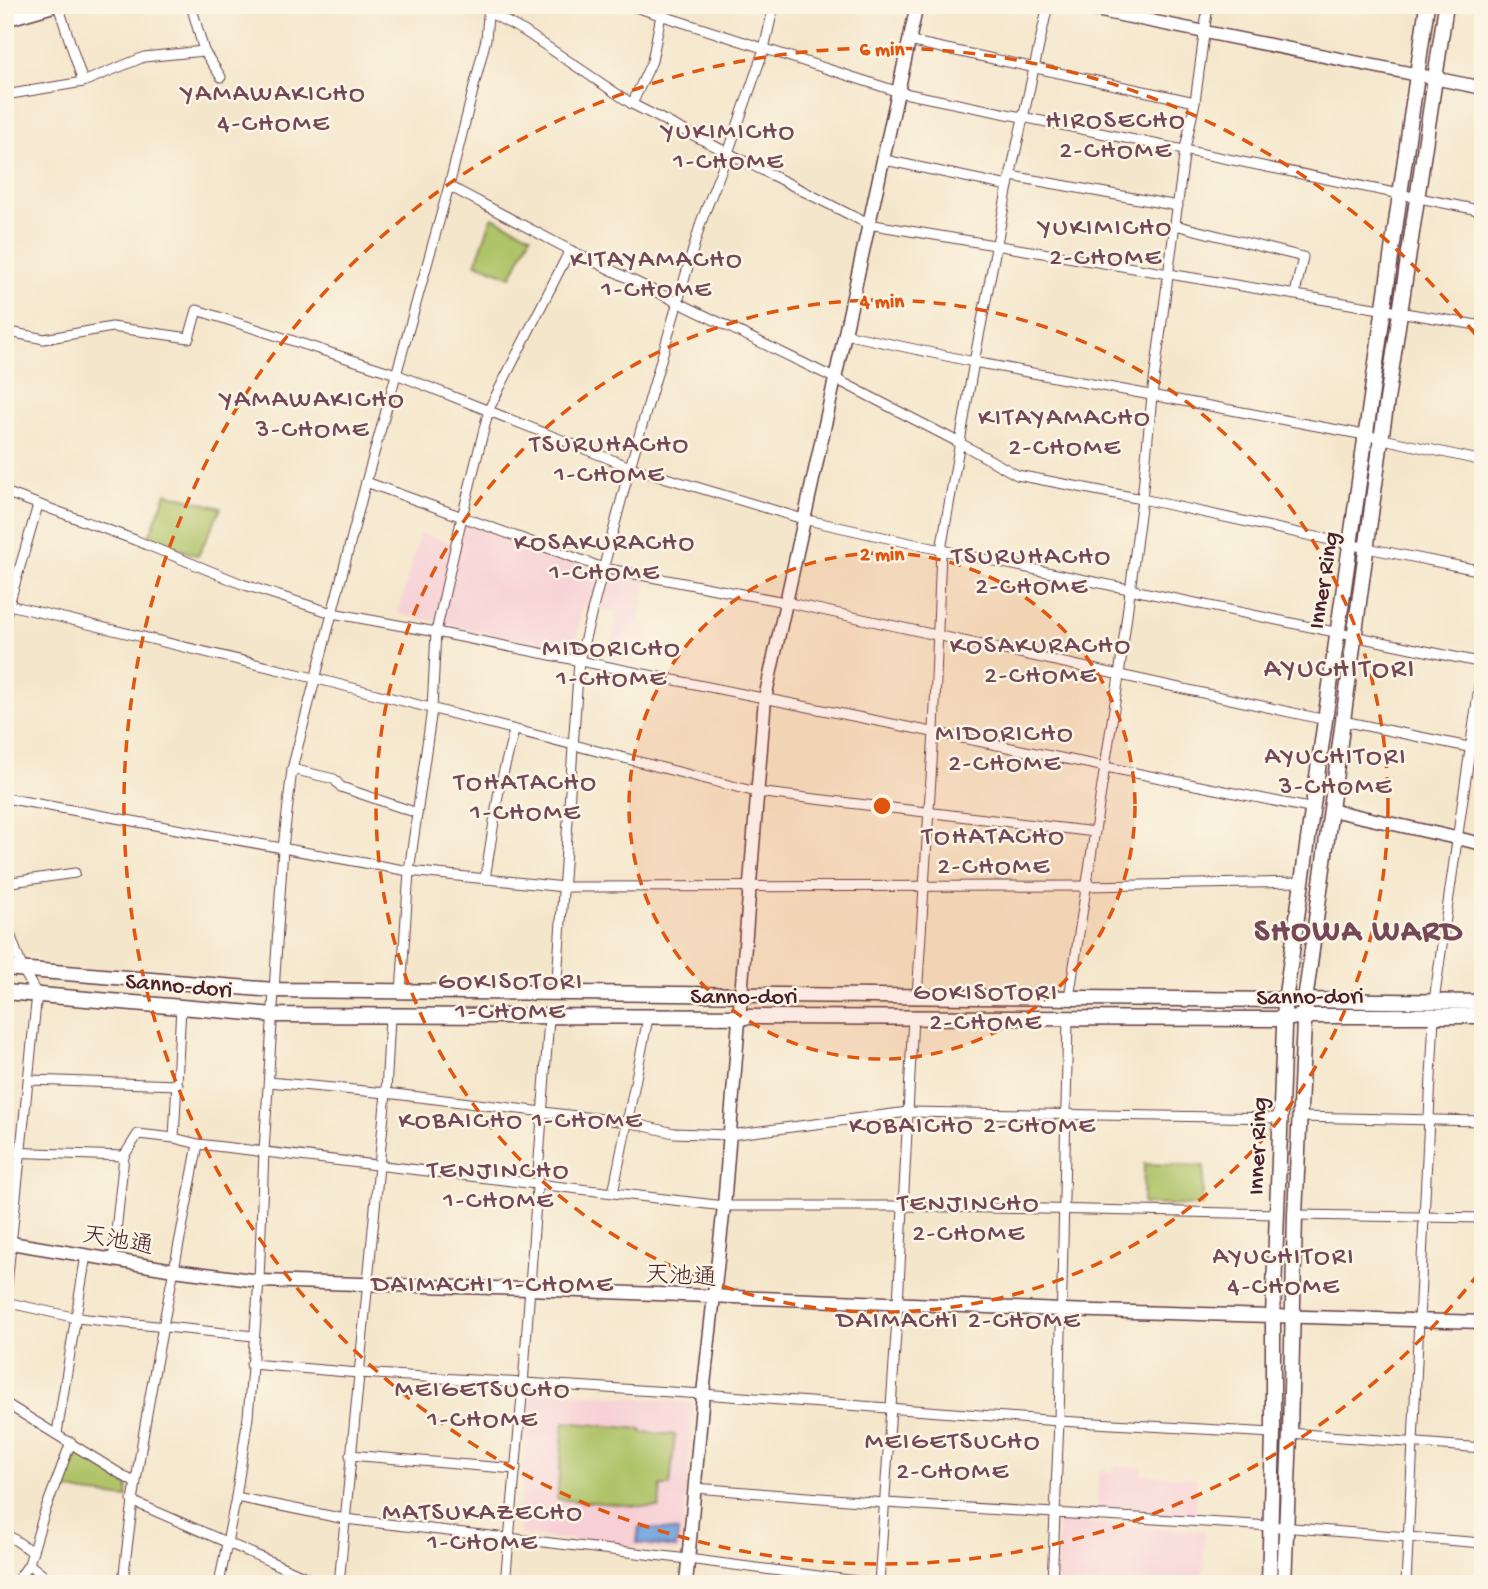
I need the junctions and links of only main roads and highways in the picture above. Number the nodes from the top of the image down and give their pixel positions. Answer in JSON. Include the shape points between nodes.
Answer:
{"nodes":[{"id":1,"x":1427,"y":5,"type":"edge"},
{"id":2,"x":1446,"y":5,"type":"edge"},
{"id":3,"x":5,"y":968,"type":"edge"},
{"id":4,"x":5,"y":992,"type":"edge"},
{"id":5,"x":1285,"y":1001,"type":"junction"},
{"id":6,"x":1483,"y":1002,"type":"edge"},
{"id":7,"x":1305,"y":1008,"type":"junction"},
{"id":8,"x":1434,"y":1009,"type":"junction"},
{"id":9,"x":1483,"y":1016,"type":"edge"},
{"id":10,"x":1284,"y":1019,"type":"junction"},
{"id":11,"x":1269,"y":1584,"type":"edge"},
{"id":12,"x":1284,"y":1584,"type":"edge"}],
"edges":[{"from":1,"to":5,"type":"main road","name":"Inner Ring"},
{"from":2,"to":7,"type":"main road","name":"Inner Ring","via":[[1381,440]]},
{"from":3,"to":5,"type":"main road","name":"Sanno-dori","via":[[274,990]]},
{"from":4,"to":10,"type":"main road","name":"Sanno-dori","via":[[274,1016]]},
{"from":5,"to":7,"type":"main road","name":"Sanno-dori"},
{"from":5,"to":10,"type":"main road","name":"Inner Ring"},
{"from":6,"to":8,"type":"main road","name":"Sanno-dori"},
{"from":7,"to":8,"type":"main road","name":"Sanno-dori"},
{"from":7,"to":10,"type":"main road","name":"Sanno-dori"},
{"from":7,"to":12,"type":"main road","name":"Inner Ring"},
{"from":8,"to":9,"type":"main road","name":"Sanno-dori"},
{"from":10,"to":11,"type":"main road","name":"Inner Ring"}]}
